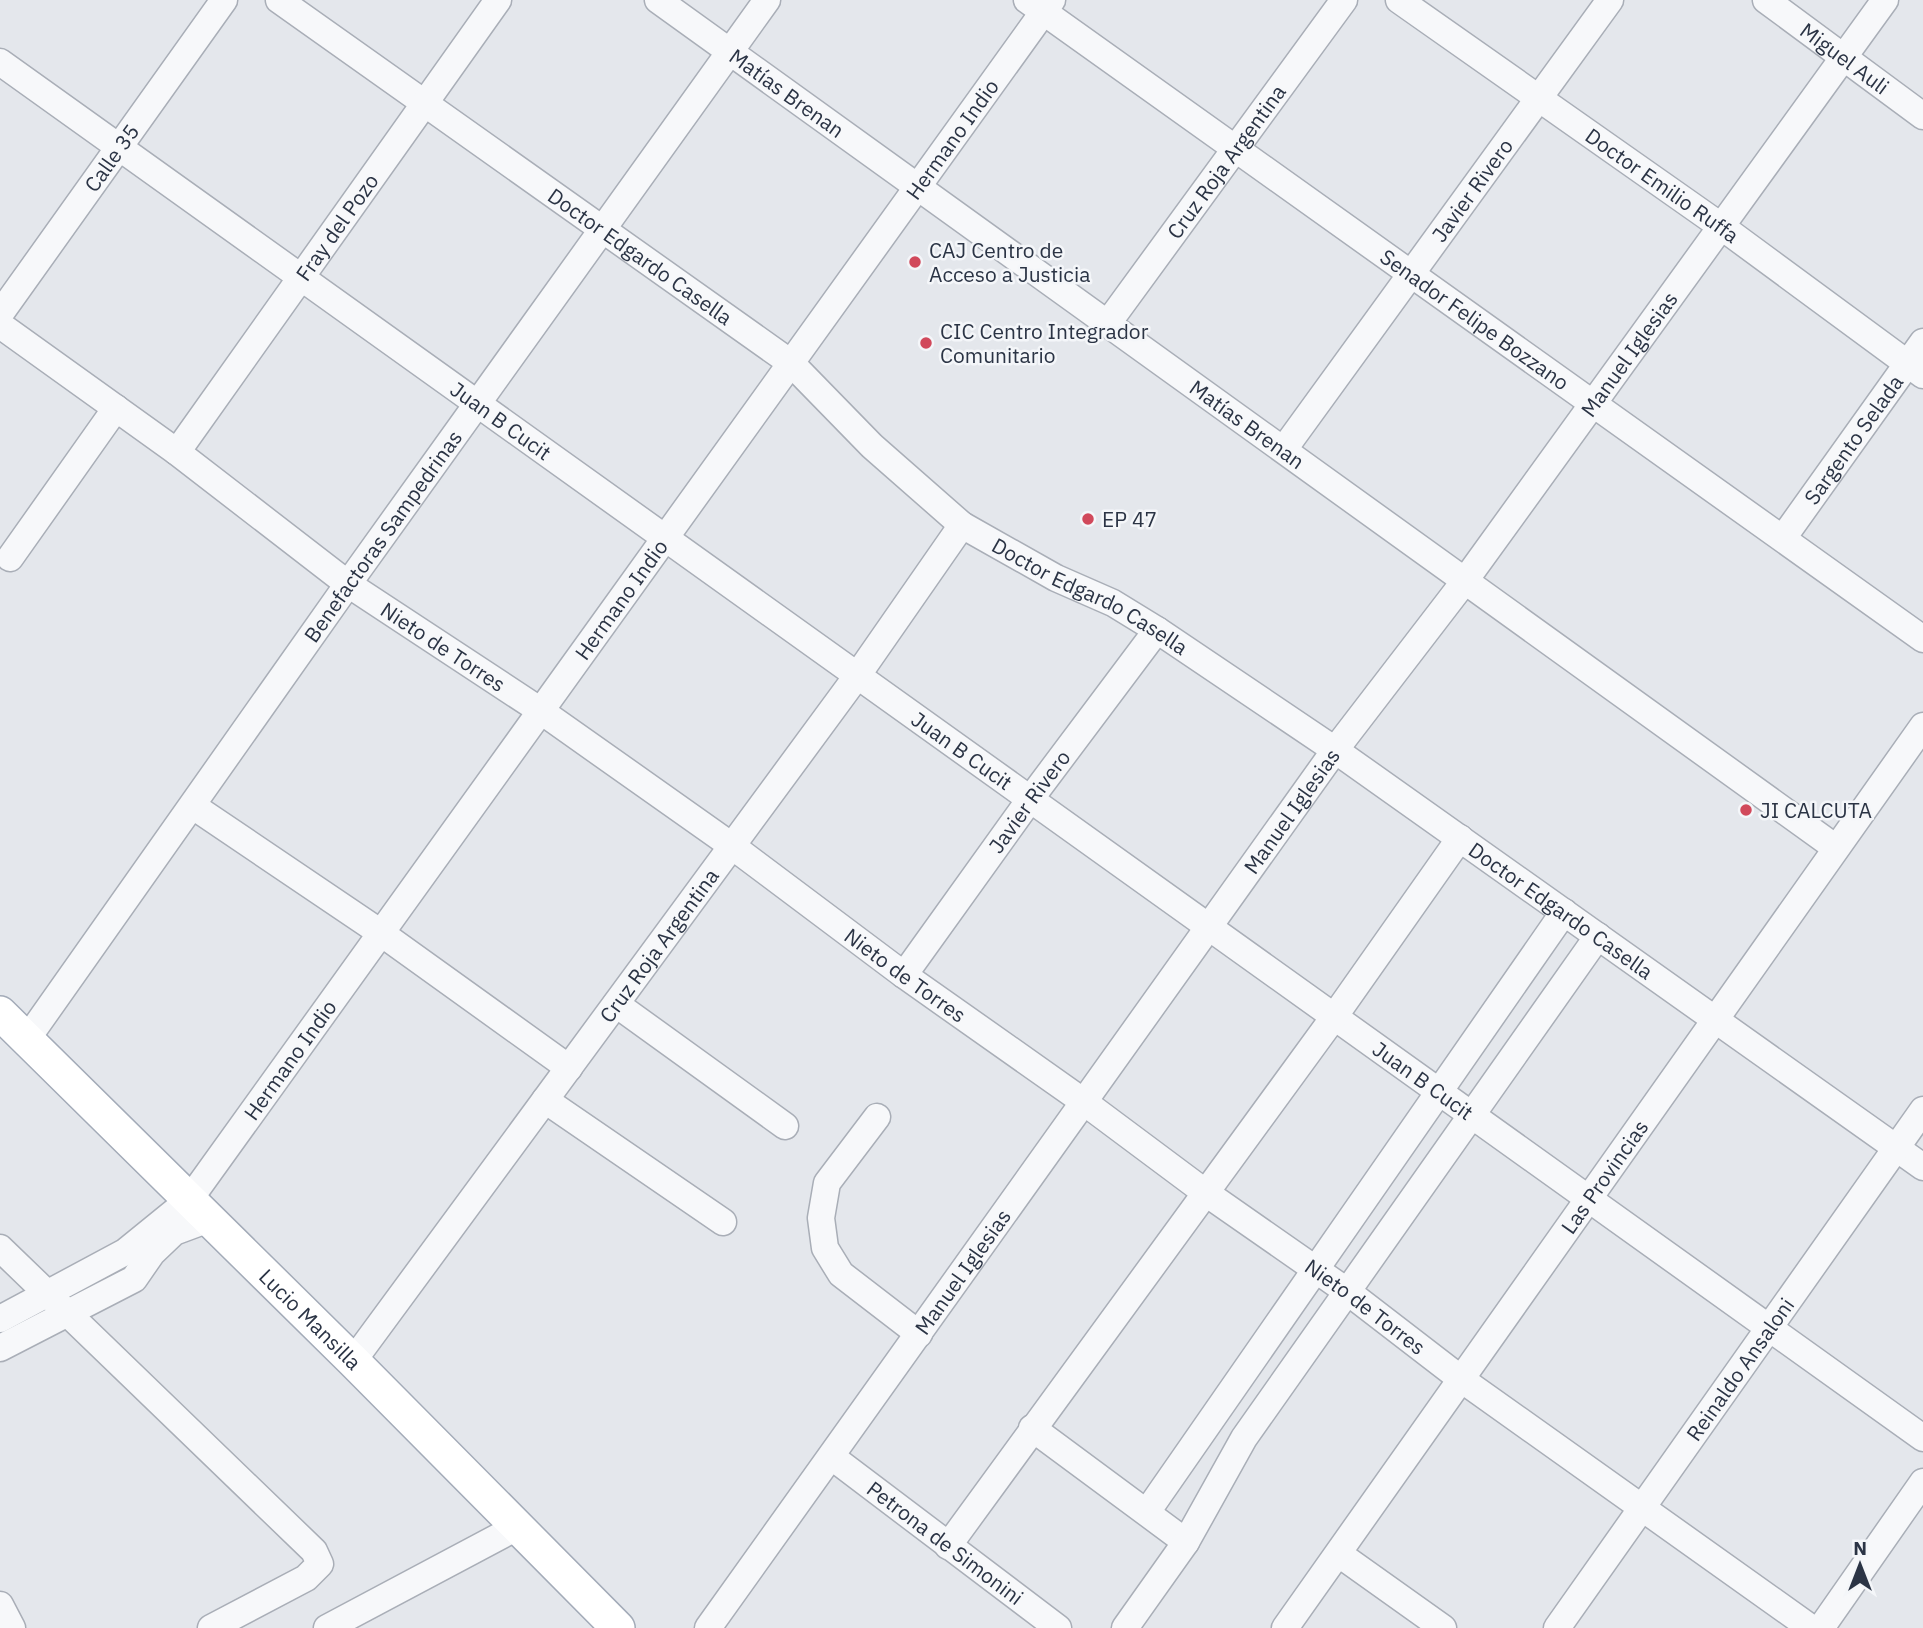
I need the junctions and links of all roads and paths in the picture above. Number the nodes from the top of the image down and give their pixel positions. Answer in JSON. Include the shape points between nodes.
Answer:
{"nodes":[{"id":1,"x":224,"y":0,"type":"edge"},
{"id":2,"x":279,"y":0,"type":"edge"},
{"id":3,"x":498,"y":0,"type":"edge"},
{"id":4,"x":658,"y":0,"type":"edge"},
{"id":5,"x":767,"y":0,"type":"edge"},
{"id":6,"x":1344,"y":0,"type":"edge"},
{"id":7,"x":1399,"y":0,"type":"edge"},
{"id":8,"x":1610,"y":0,"type":"edge"},
{"id":9,"x":1766,"y":0,"type":"edge"},
{"id":10,"x":1885,"y":0,"type":"edge"},
{"id":11,"x":1041,"y":4,"type":"edge"},
{"id":12,"x":730,"y":51,"type":"junction"},
{"id":13,"x":1844,"y":58,"type":"junction"},
{"id":14,"x":0,"y":62,"type":"edge"},
{"id":15,"x":1539,"y":99,"type":"junction"},
{"id":16,"x":425,"y":103,"type":"junction"},
{"id":17,"x":1923,"y":116,"type":"edge"},
{"id":18,"x":119,"y":147,"type":"junction"},
{"id":19,"x":1235,"y":149,"type":"junction"},
{"id":20,"x":918,"y":186,"type":"junction"},
{"id":21,"x":1722,"y":227,"type":"junction"},
{"id":22,"x":603,"y":230,"type":"junction"},
{"id":23,"x":1411,"y":274,"type":"junction"},
{"id":24,"x":301,"y":278,"type":"junction"},
{"id":25,"x":0,"y":314,"type":"edge"},
{"id":26,"x":1108,"y":323,"type":"junction"},
{"id":27,"x":0,"y":325,"type":"edge"},
{"id":28,"x":1923,"y":342,"type":"edge"},
{"id":29,"x":791,"y":363,"type":"junction"},
{"id":30,"x":1915,"y":369,"type":"edge"},
{"id":31,"x":478,"y":402,"type":"junction"},
{"id":32,"x":1593,"y":405,"type":"junction"},
{"id":33,"x":116,"y":408,"type":"junction"},
{"id":34,"x":1284,"y":449,"type":"junction"},
{"id":35,"x":177,"y":452,"type":"junction"},
{"id":36,"x":962,"y":525,"type":"junction"},
{"id":37,"x":665,"y":538,"type":"junction"},
{"id":38,"x":1783,"y":538,"type":"junction"},
{"id":39,"x":9,"y":558,"type":"dead end"},
{"id":40,"x":1464,"y":582,"type":"junction"},
{"id":41,"x":348,"y":584,"type":"junction"},
{"id":42,"x":1157,"y":630,"type":"junction"},
{"id":43,"x":1923,"y":639,"type":"edge"},
{"id":44,"x":857,"y":676,"type":"junction"},
{"id":45,"x":541,"y":711,"type":"junction"},
{"id":46,"x":1923,"y":726,"type":"edge"},
{"id":47,"x":1335,"y":750,"type":"junction"},
{"id":48,"x":1031,"y":798,"type":"junction"},
{"id":49,"x":193,"y":806,"type":"junction"},
{"id":50,"x":1460,"y":838,"type":"junction"},
{"id":51,"x":732,"y":846,"type":"junction"},
{"id":52,"x":1836,"y":848,"type":"junction"},
{"id":53,"x":1564,"y":912,"type":"junction"},
{"id":54,"x":1209,"y":928,"type":"junction"},
{"id":55,"x":381,"y":933,"type":"junction"},
{"id":56,"x":1598,"y":936,"type":"junction"},
{"id":57,"x":904,"y":975,"type":"junction"},
{"id":58,"x":616,"y":1004,"type":"junction"},
{"id":59,"x":0,"y":1013,"type":"edge"},
{"id":60,"x":1334,"y":1017,"type":"junction"},
{"id":61,"x":1716,"y":1020,"type":"junction"},
{"id":62,"x":27,"y":1039,"type":"junction"},
{"id":63,"x":569,"y":1068,"type":"junction"},
{"id":64,"x":1438,"y":1091,"type":"junction"},
{"id":65,"x":545,"y":1100,"type":"junction"},
{"id":66,"x":1084,"y":1102,"type":"junction"},
{"id":67,"x":1923,"y":1110,"type":"edge"},
{"id":68,"x":1470,"y":1115,"type":"junction"},
{"id":69,"x":877,"y":1117,"type":"dead end"},
{"id":70,"x":785,"y":1126,"type":"dead end"},
{"id":71,"x":1896,"y":1148,"type":"junction"},
{"id":72,"x":1923,"y":1167,"type":"edge"},
{"id":73,"x":1206,"y":1193,"type":"junction"},
{"id":74,"x":1589,"y":1200,"type":"junction"},
{"id":75,"x":199,"y":1209,"type":"junction"},
{"id":76,"x":723,"y":1222,"type":"dead end"},
{"id":77,"x":0,"y":1248,"type":"edge"},
{"id":78,"x":1317,"y":1271,"type":"junction"},
{"id":79,"x":1348,"y":1292,"type":"junction"},
{"id":80,"x":47,"y":1294,"type":"junction"},
{"id":81,"x":67,"y":1314,"type":"junction"},
{"id":82,"x":0,"y":1320,"type":"edge"},
{"id":83,"x":1769,"y":1329,"type":"junction"},
{"id":84,"x":919,"y":1334,"type":"junction"},
{"id":85,"x":0,"y":1348,"type":"edge"},
{"id":86,"x":353,"y":1361,"type":"junction"},
{"id":87,"x":1461,"y":1379,"type":"junction"},
{"id":88,"x":1032,"y":1428,"type":"junction"},
{"id":89,"x":1923,"y":1438,"type":"edge"},
{"id":90,"x":832,"y":1457,"type":"junction"},
{"id":91,"x":1923,"y":1482,"type":"edge"},
{"id":92,"x":1640,"y":1507,"type":"junction"},
{"id":93,"x":1147,"y":1512,"type":"junction"},
{"id":94,"x":517,"y":1527,"type":"junction"},
{"id":95,"x":1186,"y":1542,"type":"junction"},
{"id":96,"x":948,"y":1546,"type":"junction"},
{"id":97,"x":1339,"y":1554,"type":"junction"},
{"id":98,"x":0,"y":1605,"type":"edge"},
{"id":99,"x":1023,"y":1618,"type":"edge"},
{"id":100,"x":12,"y":1628,"type":"edge"},
{"id":101,"x":211,"y":1628,"type":"edge"},
{"id":102,"x":327,"y":1628,"type":"edge"},
{"id":103,"x":618,"y":1628,"type":"edge"},
{"id":104,"x":708,"y":1628,"type":"edge"},
{"id":105,"x":1058,"y":1628,"type":"edge"},
{"id":106,"x":1125,"y":1628,"type":"edge"},
{"id":107,"x":1285,"y":1628,"type":"edge"},
{"id":108,"x":1443,"y":1628,"type":"edge"},
{"id":109,"x":1557,"y":1628,"type":"edge"},
{"id":110,"x":1811,"y":1628,"type":"edge"},
{"id":111,"x":1821,"y":1628,"type":"edge"}],
"edges":[{"from":1,"to":18,"type":"street","name":"Calle 35"},
{"from":2,"to":16,"type":"street","name":"Doctor Edgardo Casella"},
{"from":3,"to":16,"type":"street","name":"Fray del Pozo"},
{"from":4,"to":12,"type":"street","name":"Matías Brenan"},
{"from":5,"to":12,"type":"street","name":"Benefactoras Sampedrinas"},
{"from":6,"to":19,"type":"street","name":"Cruz Roja Argentina"},
{"from":7,"to":15,"type":"street","name":"Doctor Emilio Ruffa"},
{"from":8,"to":15,"type":"street","name":"Javier Rivero"},
{"from":9,"to":13,"type":"street","name":"Miguel Auli"},
{"from":10,"to":13,"type":"street","name":"Manuel Iglesias"},
{"from":11,"to":19,"type":"street","name":"Senador Felipe Bozzano"},
{"from":11,"to":20,"type":"street","name":"Hermano Indio"},
{"from":12,"to":20,"type":"street","name":"Matías Brenan"},
{"from":12,"to":22,"type":"street","name":"Benefactoras Sampedrinas"},
{"from":13,"to":17,"type":"street","name":"Miguel Auli"},
{"from":13,"to":21,"type":"street","name":"Manuel Iglesias"},
{"from":14,"to":18,"type":"street","name":"Juan B Cucit"},
{"from":15,"to":21,"type":"street","name":"Doctor Emilio Ruffa"},
{"from":15,"to":23,"type":"street","name":"Javier Rivero"},
{"from":16,"to":22,"type":"street","name":"Doctor Edgardo Casella"},
{"from":16,"to":24,"type":"street","name":"Fray del Pozo"},
{"from":18,"to":24,"type":"street","name":"Juan B Cucit"},
{"from":18,"to":25,"type":"street","name":"Calle 35"},
{"from":19,"to":23,"type":"street","name":"Senador Felipe Bozzano"},
{"from":19,"to":26,"type":"street","name":"Cruz Roja Argentina"},
{"from":20,"to":26,"type":"street","name":"Matías Brenan"},
{"from":20,"to":29,"type":"street","name":"Hermano Indio"},
{"from":21,"to":30,"type":"street","name":"Doctor Emilio Ruffa"},
{"from":21,"to":32,"type":"street","name":"Manuel Iglesias"},
{"from":22,"to":29,"type":"street","name":"Doctor Edgardo Casella"},
{"from":22,"to":31,"type":"street","name":"Benefactoras Sampedrinas"},
{"from":23,"to":32,"type":"street","name":"Senador Felipe Bozzano"},
{"from":23,"to":34,"type":"street","name":"Javier Rivero"},
{"from":24,"to":31,"type":"street","name":"Juan B Cucit"},
{"from":24,"to":35,"type":"street","name":"Fray del Pozo"},
{"from":26,"to":34,"type":"street","name":"Matías Brenan"},
{"from":27,"to":33,"type":"street","name":"Nieto de Torres"},
{"from":28,"to":30,"type":"street","name":"Sargento Selada"},
{"from":29,"to":36,"type":"street","name":"Doctor Edgardo Casella","via":[[872,446]]},
{"from":29,"to":37,"type":"street","name":"Hermano Indio"},
{"from":30,"to":38,"type":"street","name":"Sargento Selada"},
{"from":31,"to":37,"type":"street","name":"Juan B Cucit"},
{"from":31,"to":41,"type":"street","name":"Benefactoras Sampedrinas"},
{"from":32,"to":38,"type":"street","name":"Senador Felipe Bozzano"},
{"from":32,"to":40,"type":"street","name":"Manuel Iglesias"},
{"from":33,"to":35,"type":"street","name":"Nieto de Torres"},
{"from":33,"to":39,"type":"street"},
{"from":34,"to":40,"type":"street","name":"Matías Brenan"},
{"from":35,"to":41,"type":"street","name":"Nieto de Torres"},
{"from":36,"to":42,"type":"street","name":"Doctor Edgardo Casella"},
{"from":36,"to":44,"type":"street","name":"Cruz Roja Argentina"},
{"from":37,"to":44,"type":"street","name":"Juan B Cucit"},
{"from":37,"to":45,"type":"street","name":"Hermano Indio"},
{"from":38,"to":43,"type":"street","name":"Senador Felipe Bozzano"},
{"from":40,"to":47,"type":"street","name":"Manuel Iglesias"},
{"from":40,"to":52,"type":"street","name":"Matías Brenan"},
{"from":41,"to":45,"type":"street","name":"Nieto de Torres"},
{"from":41,"to":49,"type":"street","name":"Benefactoras Sampedrinas"},
{"from":42,"to":47,"type":"street","name":"Doctor Edgardo Casella"},
{"from":42,"to":48,"type":"street","name":"Javier Rivero"},
{"from":44,"to":48,"type":"street","name":"Juan B Cucit"},
{"from":44,"to":51,"type":"street","name":"Cruz Roja Argentina"},
{"from":45,"to":51,"type":"street","name":"Nieto de Torres"},
{"from":45,"to":55,"type":"street","name":"Hermano Indio"},
{"from":46,"to":52,"type":"street","name":"Las Provincias"},
{"from":47,"to":50,"type":"street","name":"Doctor Edgardo Casella"},
{"from":47,"to":54,"type":"street","name":"Manuel Iglesias"},
{"from":48,"to":54,"type":"street","name":"Juan B Cucit"},
{"from":48,"to":57,"type":"street","name":"Javier Rivero"},
{"from":49,"to":55,"type":"street"},
{"from":49,"to":62,"type":"street","name":"Benefactoras Sampedrinas"},
{"from":50,"to":53,"type":"street","name":"Doctor Edgardo Casella"},
{"from":50,"to":60,"type":"street"},
{"from":51,"to":57,"type":"street","name":"Nieto de Torres"},
{"from":51,"to":58,"type":"street","name":"Cruz Roja Argentina"},
{"from":52,"to":61,"type":"street","name":"Las Provincias"},
{"from":53,"to":56,"type":"street","name":"Doctor Edgardo Casella"},
{"from":53,"to":64,"type":"street"},
{"from":54,"to":60,"type":"street","name":"Juan B Cucit"},
{"from":54,"to":66,"type":"street","name":"Manuel Iglesias"},
{"from":55,"to":63,"type":"street"},
{"from":55,"to":75,"type":"street","name":"Hermano Indio"},
{"from":56,"to":61,"type":"street","name":"Doctor Edgardo Casella"},
{"from":56,"to":68,"type":"street"},
{"from":57,"to":66,"type":"street","name":"Nieto de Torres"},
{"from":58,"to":63,"type":"street","name":"Cruz Roja Argentina"},
{"from":58,"to":70,"type":"street"},
{"from":59,"to":62,"type":"main road","name":"Lucio Mansilla"},
{"from":60,"to":64,"type":"street","name":"Juan B Cucit"},
{"from":60,"to":73,"type":"street"},
{"from":61,"to":71,"type":"street","name":"Doctor Edgardo Casella"},
{"from":61,"to":74,"type":"street","name":"Las Provincias"},
{"from":62,"to":75,"type":"main road","name":"Lucio Mansilla"},
{"from":63,"to":65,"type":"street","name":"Cruz Roja Argentina"},
{"from":64,"to":68,"type":"street","name":"Juan B Cucit"},
{"from":64,"to":78,"type":"street"},
{"from":65,"to":76,"type":"street"},
{"from":65,"to":86,"type":"street","name":"Cruz Roja Argentina"},
{"from":66,"to":73,"type":"street","name":"Nieto de Torres"},
{"from":66,"to":84,"type":"street","name":"Manuel Iglesias"},
{"from":67,"to":71,"type":"street","name":"Reinaldo Ansaloni"},
{"from":68,"to":74,"type":"street","name":"Juan B Cucit"},
{"from":68,"to":79,"type":"street"},
{"from":69,"to":84,"type":"street","via":[[827,1183],[821,1218],[825,1248],[841,1274]]},
{"from":71,"to":72,"type":"street","name":"Doctor Edgardo Casella"},
{"from":71,"to":83,"type":"street","name":"Reinaldo Ansaloni"},
{"from":73,"to":78,"type":"street","name":"Nieto de Torres"},
{"from":73,"to":88,"type":"street"},
{"from":74,"to":83,"type":"street","name":"Juan B Cucit"},
{"from":74,"to":87,"type":"street","name":"Las Provincias"},
{"from":75,"to":80,"type":"street","name":"Hermano Indio"},
{"from":75,"to":81,"type":"street","via":[[152,1253],[134,1279]]},
{"from":75,"to":86,"type":"main road","name":"Lucio Mansilla"},
{"from":77,"to":80,"type":"street"},
{"from":78,"to":79,"type":"street","name":"Nieto de Torres"},
{"from":78,"to":93,"type":"street"},
{"from":79,"to":87,"type":"street","name":"Nieto de Torres"},
{"from":79,"to":95,"type":"street","via":[[1244,1438]]},
{"from":80,"to":81,"type":"street"},
{"from":80,"to":82,"type":"street","name":"Hermano Indio"},
{"from":81,"to":85,"type":"street"},
{"from":81,"to":101,"type":"street","via":[[314,1551],[320,1564],[306,1578]]},
{"from":83,"to":89,"type":"street","name":"Juan B Cucit"},
{"from":83,"to":92,"type":"street","name":"Reinaldo Ansaloni"},
{"from":84,"to":90,"type":"street","name":"Manuel Iglesias"},
{"from":86,"to":94,"type":"main road","name":"Lucio Mansilla"},
{"from":87,"to":92,"type":"street","name":"Nieto de Torres"},
{"from":87,"to":97,"type":"street","name":"Las Provincias"},
{"from":88,"to":93,"type":"street"},
{"from":88,"to":96,"type":"street"},
{"from":90,"to":96,"type":"street","name":"Petrona de Simonini"},
{"from":90,"to":104,"type":"street","name":"Manuel Iglesias"},
{"from":91,"to":111,"type":"street"},
{"from":92,"to":109,"type":"street","name":"Reinaldo Ansaloni"},
{"from":92,"to":110,"type":"street","name":"Nieto de Torres"},
{"from":93,"to":95,"type":"street"},
{"from":94,"to":102,"type":"street"},
{"from":94,"to":103,"type":"main road","name":"Lucio Mansilla"},
{"from":95,"to":106,"type":"street"},
{"from":96,"to":99,"type":"street","name":"Petrona de Simonini"},
{"from":97,"to":107,"type":"street","name":"Las Provincias"},
{"from":97,"to":108,"type":"street"},
{"from":98,"to":100,"type":"street"},
{"from":99,"to":105,"type":"street","name":"Petrona de Simonini"}]}
